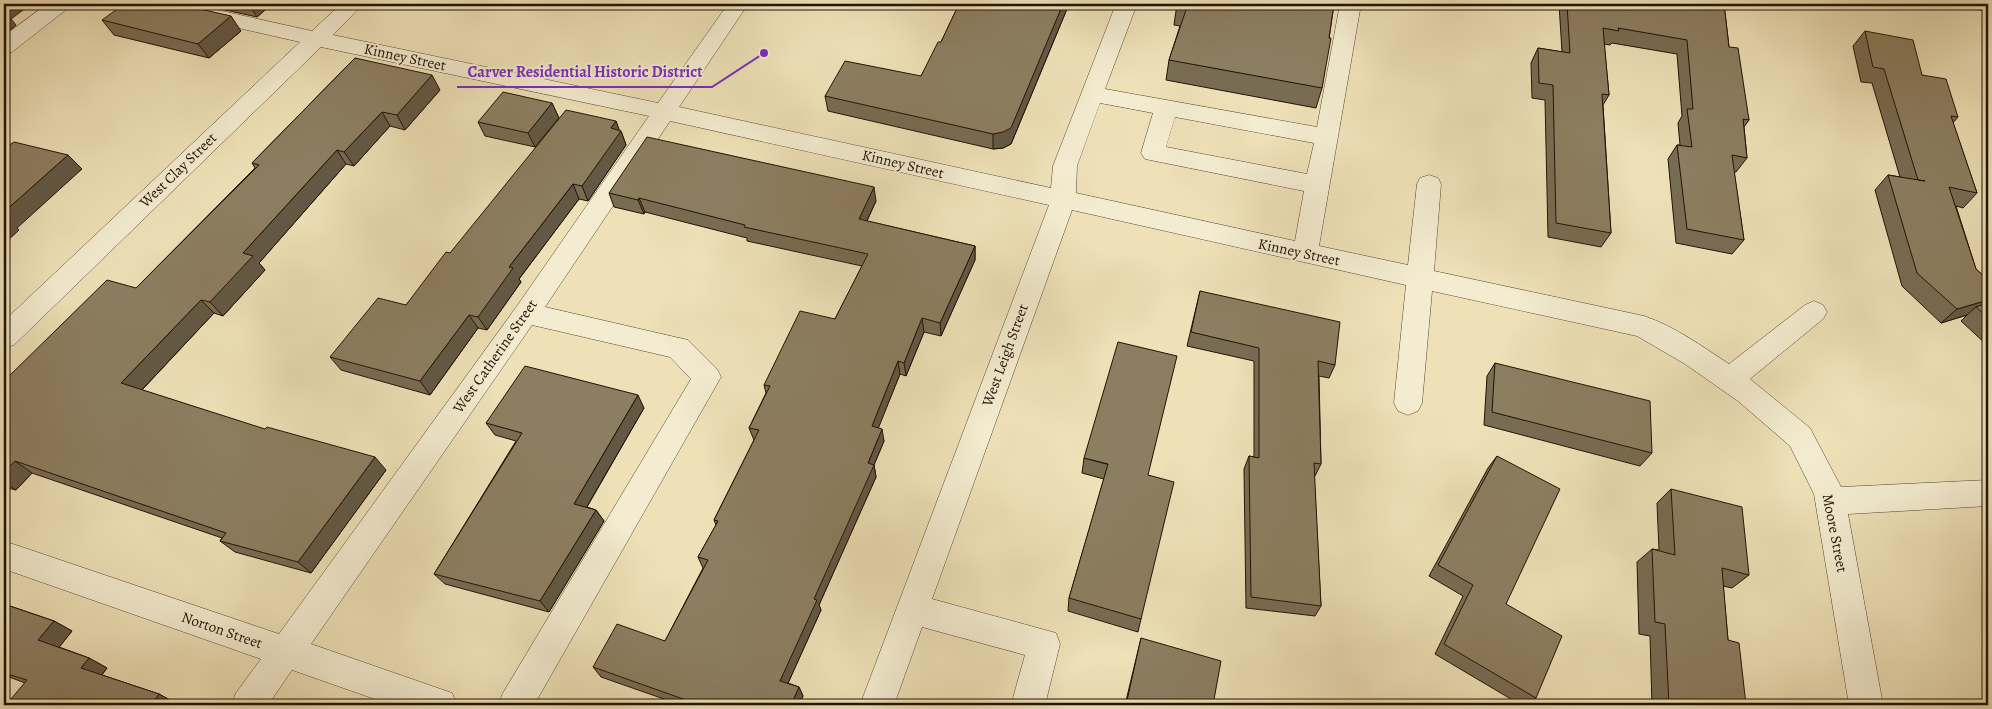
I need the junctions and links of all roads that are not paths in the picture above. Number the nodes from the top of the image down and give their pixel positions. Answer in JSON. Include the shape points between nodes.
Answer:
{"nodes":[{"id":1,"x":60,"y":4,"type":"edge"},
{"id":2,"x":162,"y":4,"type":"edge"},
{"id":3,"x":353,"y":4,"type":"edge"},
{"id":4,"x":738,"y":4,"type":"edge"},
{"id":5,"x":1126,"y":4,"type":"edge"},
{"id":6,"x":1351,"y":4,"type":"edge"},
{"id":7,"x":1979,"y":4,"type":"edge"},
{"id":8,"x":1988,"y":6,"type":"edge"},
{"id":9,"x":316,"y":38,"type":"junction"},
{"id":10,"x":4,"y":48,"type":"edge"},
{"id":11,"x":1092,"y":94,"type":"junction"},
{"id":12,"x":1166,"y":107,"type":"junction"},
{"id":13,"x":665,"y":112,"type":"junction"},
{"id":14,"x":1327,"y":137,"type":"junction"},
{"id":15,"x":1318,"y":184,"type":"junction"},
{"id":16,"x":1429,"y":184,"type":"dead end"},
{"id":17,"x":1062,"y":200,"type":"junction"},
{"id":18,"x":1305,"y":253,"type":"junction"},
{"id":19,"x":1420,"y":278,"type":"junction"},
{"id":20,"x":1814,"y":312,"type":"dead end"},
{"id":21,"x":526,"y":313,"type":"junction"},
{"id":22,"x":1644,"y":327,"type":"joint"},
{"id":23,"x":4,"y":337,"type":"edge"},
{"id":24,"x":1729,"y":380,"type":"junction"},
{"id":25,"x":1408,"y":403,"type":"dead end"},
{"id":26,"x":1988,"y":494,"type":"edge"},
{"id":27,"x":1830,"y":501,"type":"junction"},
{"id":28,"x":4,"y":555,"type":"edge"},
{"id":29,"x":912,"y":609,"type":"junction"},
{"id":30,"x":286,"y":652,"type":"junction"},
{"id":31,"x":248,"y":705,"type":"edge"},
{"id":32,"x":440,"y":705,"type":"edge"},
{"id":33,"x":515,"y":705,"type":"edge"},
{"id":34,"x":876,"y":705,"type":"edge"},
{"id":35,"x":1028,"y":705,"type":"edge"},
{"id":36,"x":1866,"y":705,"type":"edge"}],
"edges":[{"from":1,"to":10,"type":"street"},
{"from":2,"to":9,"type":"street","name":"Kinney Street"},
{"from":3,"to":9,"type":"street","name":"West Clay Street"},
{"from":4,"to":13,"type":"street","name":"West Catherine Street"},
{"from":5,"to":11,"type":"street","name":"West Leigh Street"},
{"from":6,"to":14,"type":"street"},
{"from":7,"to":8,"type":"street"},
{"from":9,"to":13,"type":"street","name":"Kinney Street"},
{"from":9,"to":23,"type":"street","name":"West Clay Street"},
{"from":11,"to":12,"type":"street"},
{"from":11,"to":17,"type":"street","name":"West Leigh Street","via":[[1065,166]]},
{"from":12,"to":14,"type":"street"},
{"from":12,"to":15,"type":"street","via":[[1153,153]]},
{"from":13,"to":17,"type":"street","name":"Kinney Street"},
{"from":13,"to":21,"type":"street","name":"West Catherine Street"},
{"from":14,"to":15,"type":"street"},
{"from":15,"to":18,"type":"street"},
{"from":16,"to":19,"type":"street"},
{"from":17,"to":18,"type":"street","name":"Kinney Street"},
{"from":17,"to":29,"type":"street","name":"West Leigh Street"},
{"from":18,"to":19,"type":"street","name":"Kinney Street"},
{"from":19,"to":22,"type":"street","name":"Kinney Street"},
{"from":19,"to":25,"type":"street"},
{"from":20,"to":24,"type":"street"},
{"from":21,"to":30,"type":"street","name":"West Catherine Street"},
{"from":21,"to":33,"type":"street","via":[[678,348],[707,377]]},
{"from":22,"to":24,"type":"street","name":"Moore Street"},
{"from":24,"to":27,"type":"street","name":"Moore Street","via":[[1800,437]]},
{"from":26,"to":27,"type":"street"},
{"from":27,"to":36,"type":"street","name":"Moore Street"},
{"from":28,"to":30,"type":"street","name":"Norton Street"},
{"from":29,"to":34,"type":"street","name":"West Leigh Street"},
{"from":29,"to":35,"type":"street","via":[[1044,644]]},
{"from":30,"to":31,"type":"street","name":"West Catherine Street"},
{"from":30,"to":32,"type":"street","name":"Norton Street"}]}
